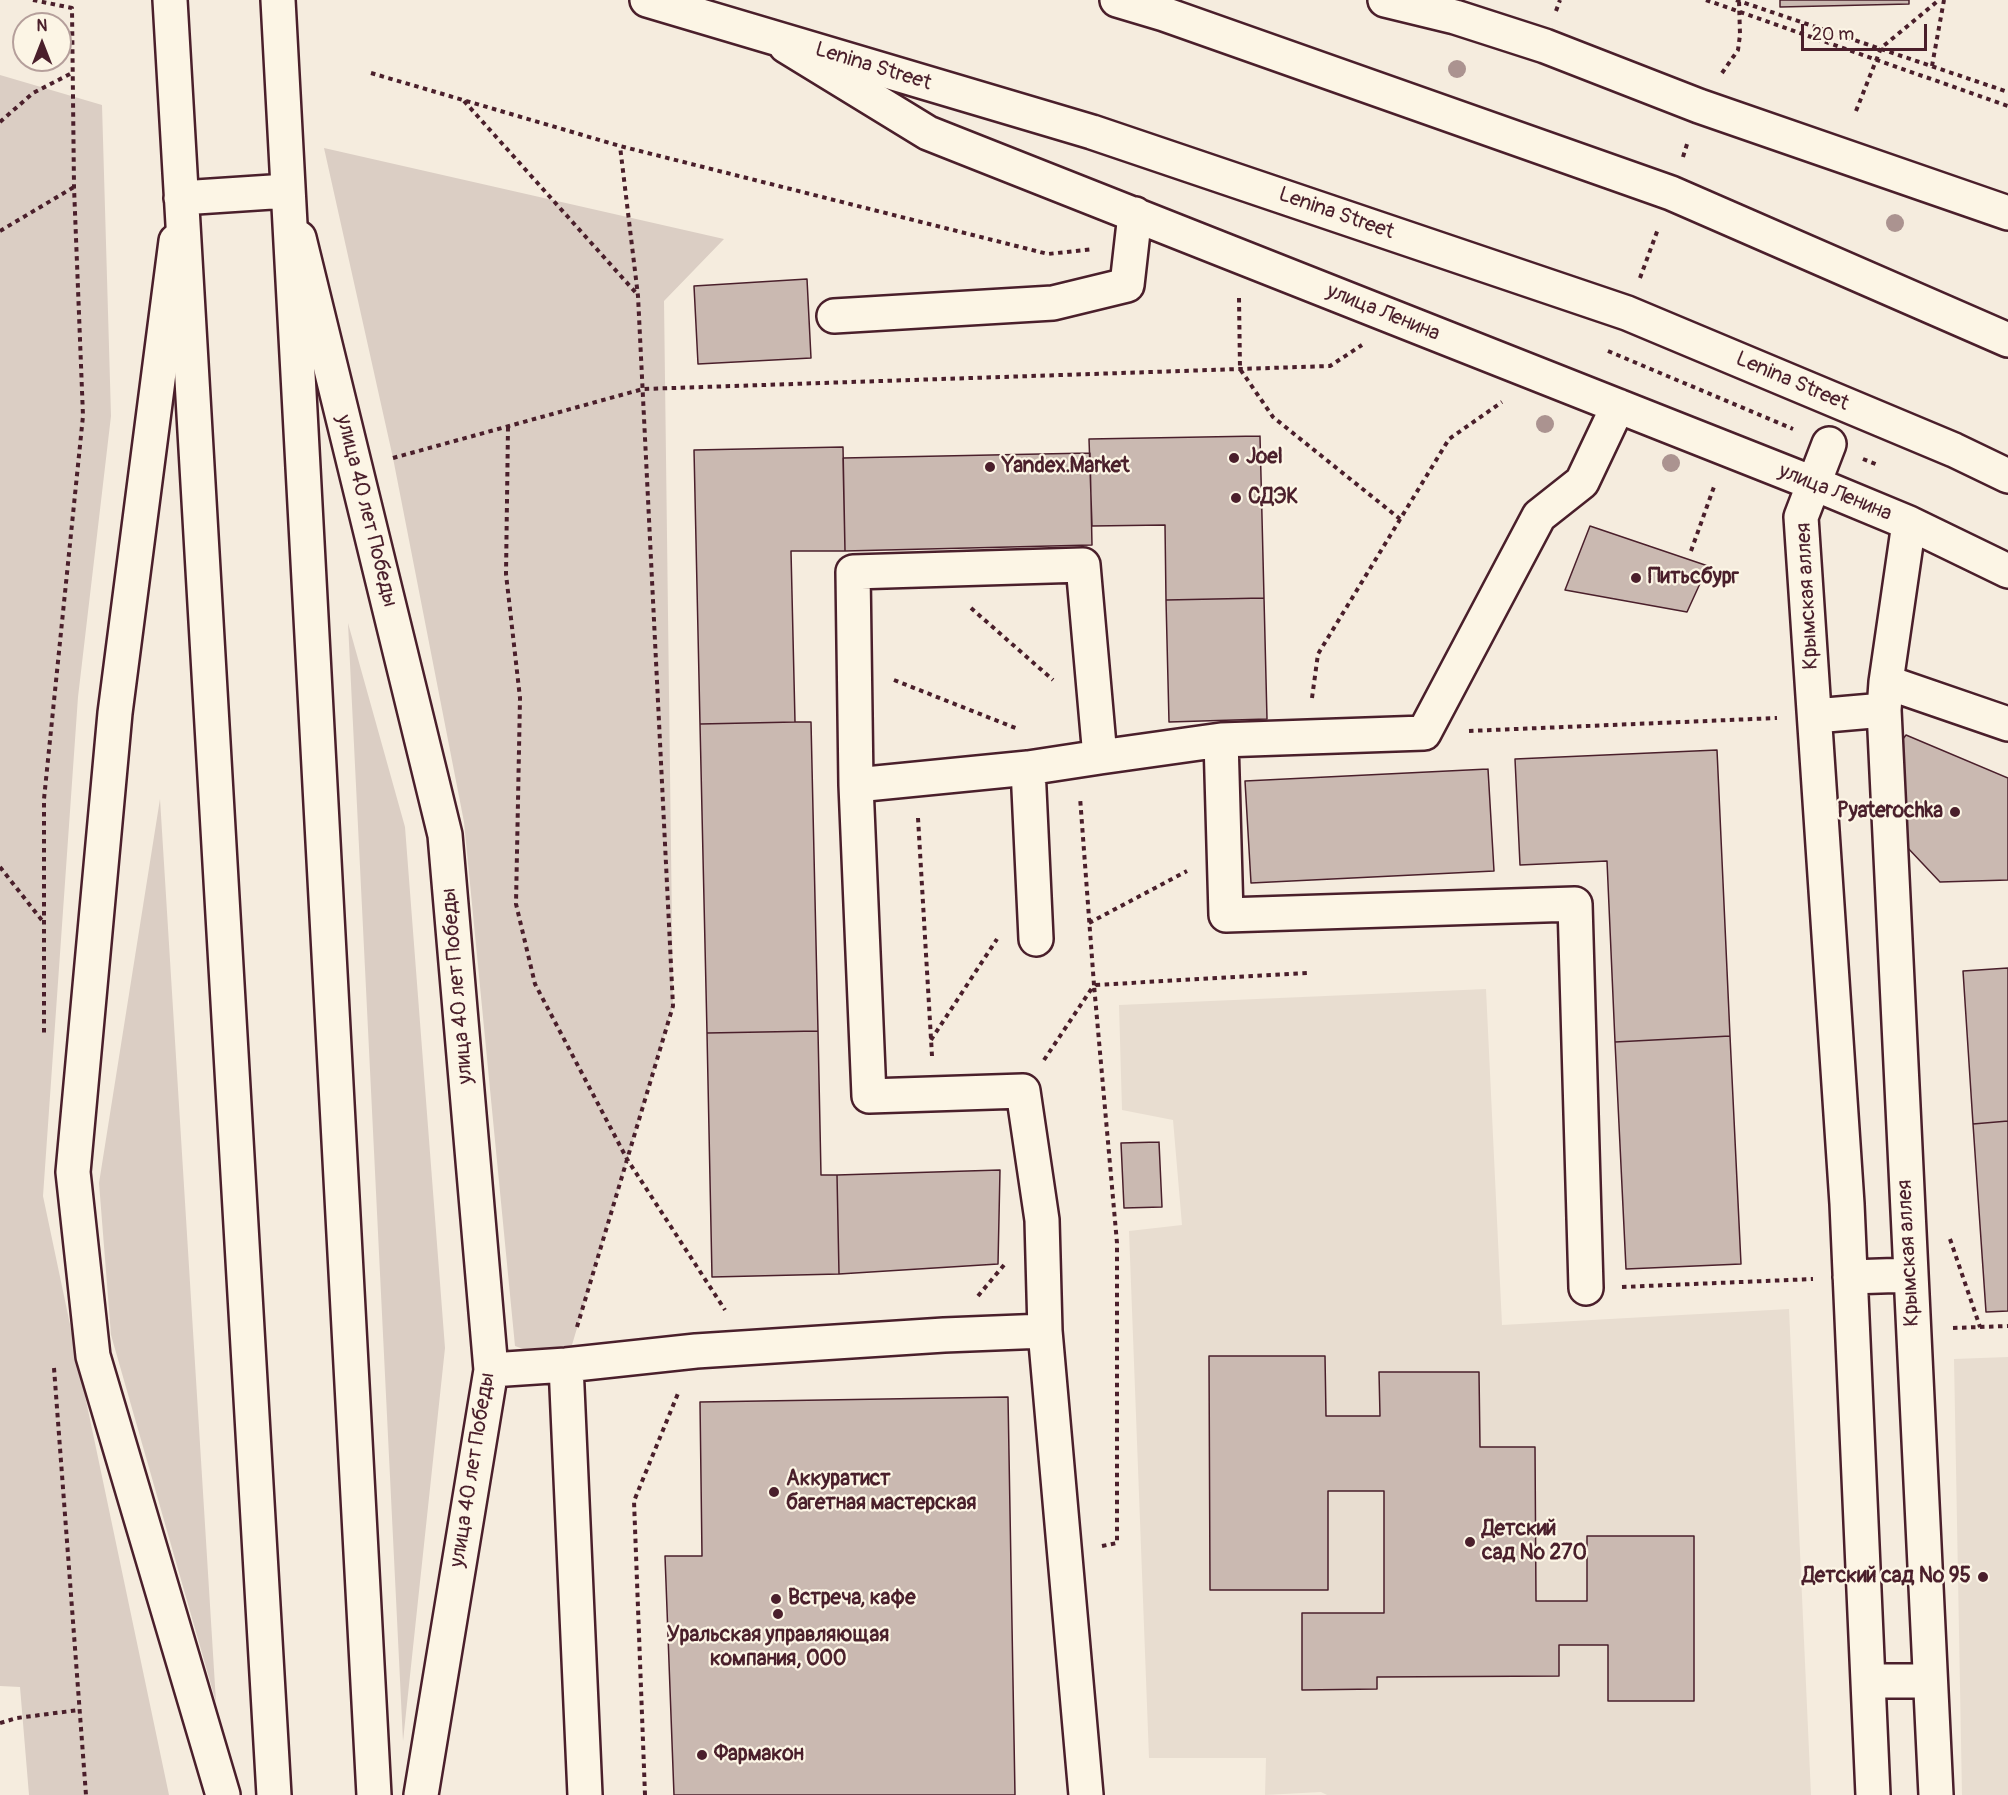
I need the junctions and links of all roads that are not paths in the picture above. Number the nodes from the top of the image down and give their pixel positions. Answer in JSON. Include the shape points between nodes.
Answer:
{"nodes":[{"id":1,"x":170,"y":0,"type":"edge"},
{"id":2,"x":278,"y":0,"type":"edge"},
{"id":3,"x":648,"y":0,"type":"edge"},
{"id":4,"x":1117,"y":0,"type":"edge"},
{"id":5,"x":1385,"y":0,"type":"edge"},
{"id":6,"x":769,"y":36,"type":"junction"},
{"id":7,"x":287,"y":190,"type":"junction"},
{"id":8,"x":181,"y":198,"type":"junction"},
{"id":9,"x":2007,"y":204,"type":"edge"},
{"id":10,"x":1135,"y":214,"type":"junction"},
{"id":11,"x":834,"y":316,"type":"dead end"},
{"id":12,"x":2008,"y":340,"type":"edge"},
{"id":13,"x":1618,"y":406,"type":"junction"},
{"id":14,"x":1829,"y":444,"type":"road end"},
{"id":15,"x":2008,"y":476,"type":"edge"},
{"id":16,"x":1815,"y":484,"type":"junction"},
{"id":17,"x":1909,"y":523,"type":"junction"},
{"id":18,"x":2008,"y":571,"type":"edge"},
{"id":19,"x":1885,"y":696,"type":"junction"},
{"id":20,"x":1815,"y":716,"type":"junction"},
{"id":21,"x":2008,"y":724,"type":"edge"},
{"id":22,"x":1221,"y":740,"type":"junction"},
{"id":23,"x":1100,"y":757,"type":"junction"},
{"id":24,"x":1043,"y":766,"type":"junction"},
{"id":25,"x":856,"y":785,"type":"junction"},
{"id":26,"x":1036,"y":939,"type":"dead end"},
{"id":27,"x":1910,"y":1275,"type":"junction"},
{"id":28,"x":1850,"y":1277,"type":"junction"},
{"id":29,"x":1586,"y":1288,"type":"road end"},
{"id":30,"x":1045,"y":1331,"type":"junction"},
{"id":31,"x":566,"y":1365,"type":"junction"},
{"id":32,"x":491,"y":1370,"type":"junction"},
{"id":33,"x":1868,"y":1681,"type":"junction"},
{"id":34,"x":1930,"y":1681,"type":"junction"},
{"id":35,"x":223,"y":1795,"type":"edge"},
{"id":36,"x":274,"y":1795,"type":"edge"},
{"id":37,"x":374,"y":1795,"type":"edge"},
{"id":38,"x":421,"y":1795,"type":"edge"},
{"id":39,"x":585,"y":1795,"type":"edge"},
{"id":40,"x":1086,"y":1795,"type":"edge"},
{"id":41,"x":1873,"y":1795,"type":"edge"},
{"id":42,"x":1936,"y":1795,"type":"edge"}],
"edges":[{"from":1,"to":8,"type":"street"},
{"from":2,"to":7,"type":"street","name":"улица 40 лет Победы"},
{"from":3,"to":6,"type":"street","name":"Lenina Street"},
{"from":4,"to":12,"type":"street","via":[[1671,193]]},
{"from":5,"to":9,"type":"street","via":[[1545,46],[1699,106]]},
{"from":6,"to":10,"type":"street","name":"улица Ленина","via":[[928,133]]},
{"from":6,"to":15,"type":"street","name":"Lenina Street","via":[[1092,132],[1627,313]]},
{"from":7,"to":8,"type":"street"},
{"from":7,"to":32,"type":"street","name":"улица 40 лет Победы","via":[[445,835]]},
{"from":7,"to":37,"type":"street","name":"улица 40 лет Победы"},
{"from":8,"to":35,"type":"street","via":[[116,713],[73,1172],[93,1356]]},
{"from":8,"to":36,"type":"street"},
{"from":10,"to":11,"type":"street","via":[[1127,285],[1053,303]]},
{"from":10,"to":13,"type":"street","name":"улица Ленина"},
{"from":13,"to":16,"type":"street","name":"улица Ленина"},
{"from":13,"to":22,"type":"street","via":[[1582,482],[1539,516],[1424,734]]},
{"from":14,"to":16,"type":"street","name":"Крымская аллея"},
{"from":16,"to":17,"type":"street","name":"улица Ленина"},
{"from":16,"to":20,"type":"street","name":"Крымская аллея","via":[[1802,517]]},
{"from":17,"to":18,"type":"street","name":"улица Ленина"},
{"from":17,"to":19,"type":"street","name":"Крымская аллея"},
{"from":19,"to":20,"type":"street"},
{"from":19,"to":21,"type":"street"},
{"from":19,"to":27,"type":"street","name":"Крымская аллея"},
{"from":20,"to":28,"type":"street","name":"Крымская аллея"},
{"from":22,"to":23,"type":"street"},
{"from":22,"to":29,"type":"street","via":[[1226,915],[1575,904]]},
{"from":23,"to":24,"type":"street"},
{"from":23,"to":25,"type":"street","via":[[1083,565],[853,572]]},
{"from":24,"to":25,"type":"street"},
{"from":24,"to":26,"type":"street"},
{"from":25,"to":30,"type":"street","via":[[869,1096],[1023,1091],[1042,1220]]},
{"from":27,"to":28,"type":"street"},
{"from":27,"to":34,"type":"street","name":"Крымская аллея"},
{"from":28,"to":33,"type":"street","name":"Крымская аллея"},
{"from":30,"to":31,"type":"street","via":[[696,1351]]},
{"from":30,"to":40,"type":"street"},
{"from":31,"to":32,"type":"street"},
{"from":31,"to":39,"type":"street"},
{"from":32,"to":38,"type":"street","name":"улица 40 лет Победы"},
{"from":33,"to":34,"type":"street"},
{"from":33,"to":41,"type":"street","name":"Крымская аллея"},
{"from":34,"to":42,"type":"street","name":"Крымская аллея"}]}
